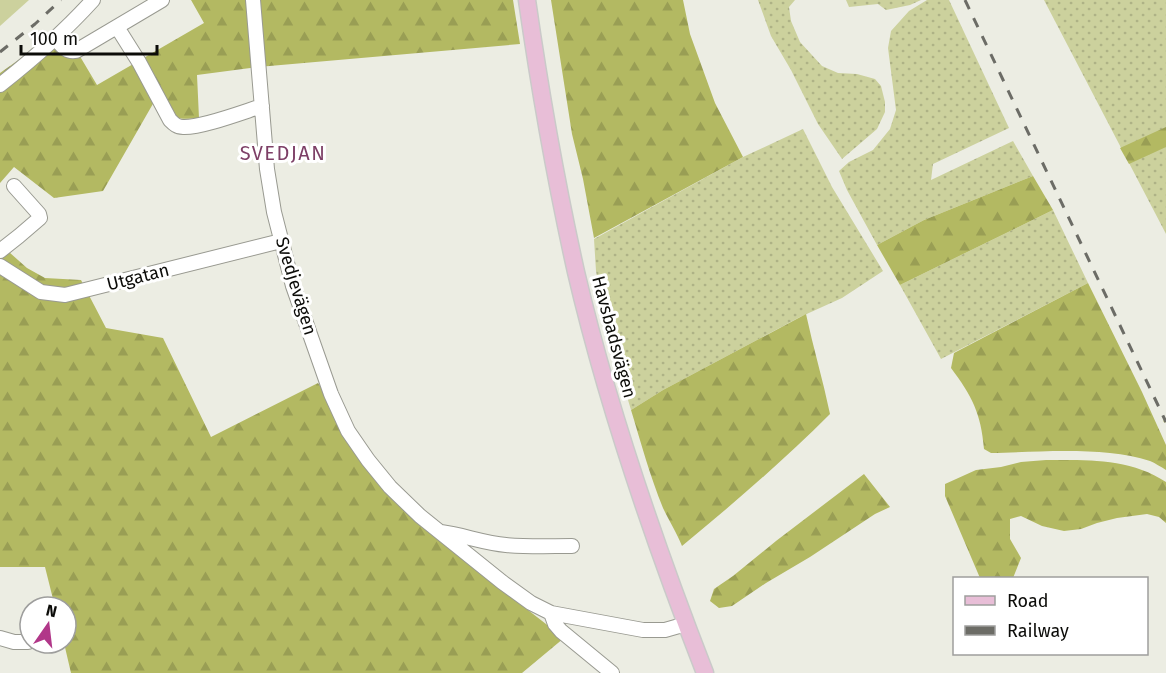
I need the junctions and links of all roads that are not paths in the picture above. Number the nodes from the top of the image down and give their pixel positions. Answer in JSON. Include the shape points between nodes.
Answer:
{"nodes":[{"id":1,"x":93,"y":0,"type":"edge"},
{"id":2,"x":162,"y":0,"type":"edge"},
{"id":3,"x":253,"y":0,"type":"edge"},
{"id":4,"x":527,"y":0,"type":"edge"},
{"id":5,"x":117,"y":27,"type":"junction"},
{"id":6,"x":55,"y":38,"type":"junction"},
{"id":7,"x":0,"y":85,"type":"edge"},
{"id":8,"x":262,"y":106,"type":"junction"},
{"id":9,"x":14,"y":186,"type":"dead end"},
{"id":10,"x":281,"y":241,"type":"junction"},
{"id":11,"x":0,"y":251,"type":"edge"},
{"id":12,"x":0,"y":266,"type":"edge"},
{"id":13,"x":439,"y":532,"type":"junction"},
{"id":14,"x":572,"y":546,"type":"dead end"},
{"id":15,"x":551,"y":613,"type":"junction"},
{"id":16,"x":686,"y":624,"type":"junction"},
{"id":17,"x":0,"y":638,"type":"edge"},
{"id":18,"x":18,"y":642,"type":"edge"},
{"id":19,"x":612,"y":673,"type":"edge"},
{"id":20,"x":705,"y":673,"type":"edge"}],
"edges":[{"from":1,"to":6,"type":"street"},
{"from":2,"to":5,"type":"street"},
{"from":3,"to":8,"type":"street","name":"Svedjevägen"},
{"from":4,"to":16,"type":"main road","name":"Havsbadsvägen","via":[[577,274],[619,430]]},
{"from":5,"to":6,"type":"street","via":[[71,52]]},
{"from":5,"to":8,"type":"street","via":[[175,125],[200,125]]},
{"from":6,"to":7,"type":"street"},
{"from":8,"to":10,"type":"street","name":"Svedjevägen","via":[[267,169]]},
{"from":9,"to":11,"type":"street","via":[[40,218]]},
{"from":10,"to":12,"type":"street","name":"Utgatan","via":[[65,295],[41,291]]},
{"from":10,"to":13,"type":"street","name":"Svedjevägen","via":[[331,394],[348,431],[390,487]]},
{"from":13,"to":14,"type":"street","via":[[504,545]]},
{"from":13,"to":15,"type":"street","name":"Svedjevägen","via":[[531,603]]},
{"from":15,"to":16,"type":"street","name":"Svedjevägen","via":[[643,630],[665,630]]},
{"from":15,"to":19,"type":"street","name":"Svedjevägen","via":[[561,631]]},
{"from":16,"to":20,"type":"main road","name":"Havsbadsvägen"},
{"from":17,"to":18,"type":"street"}]}
